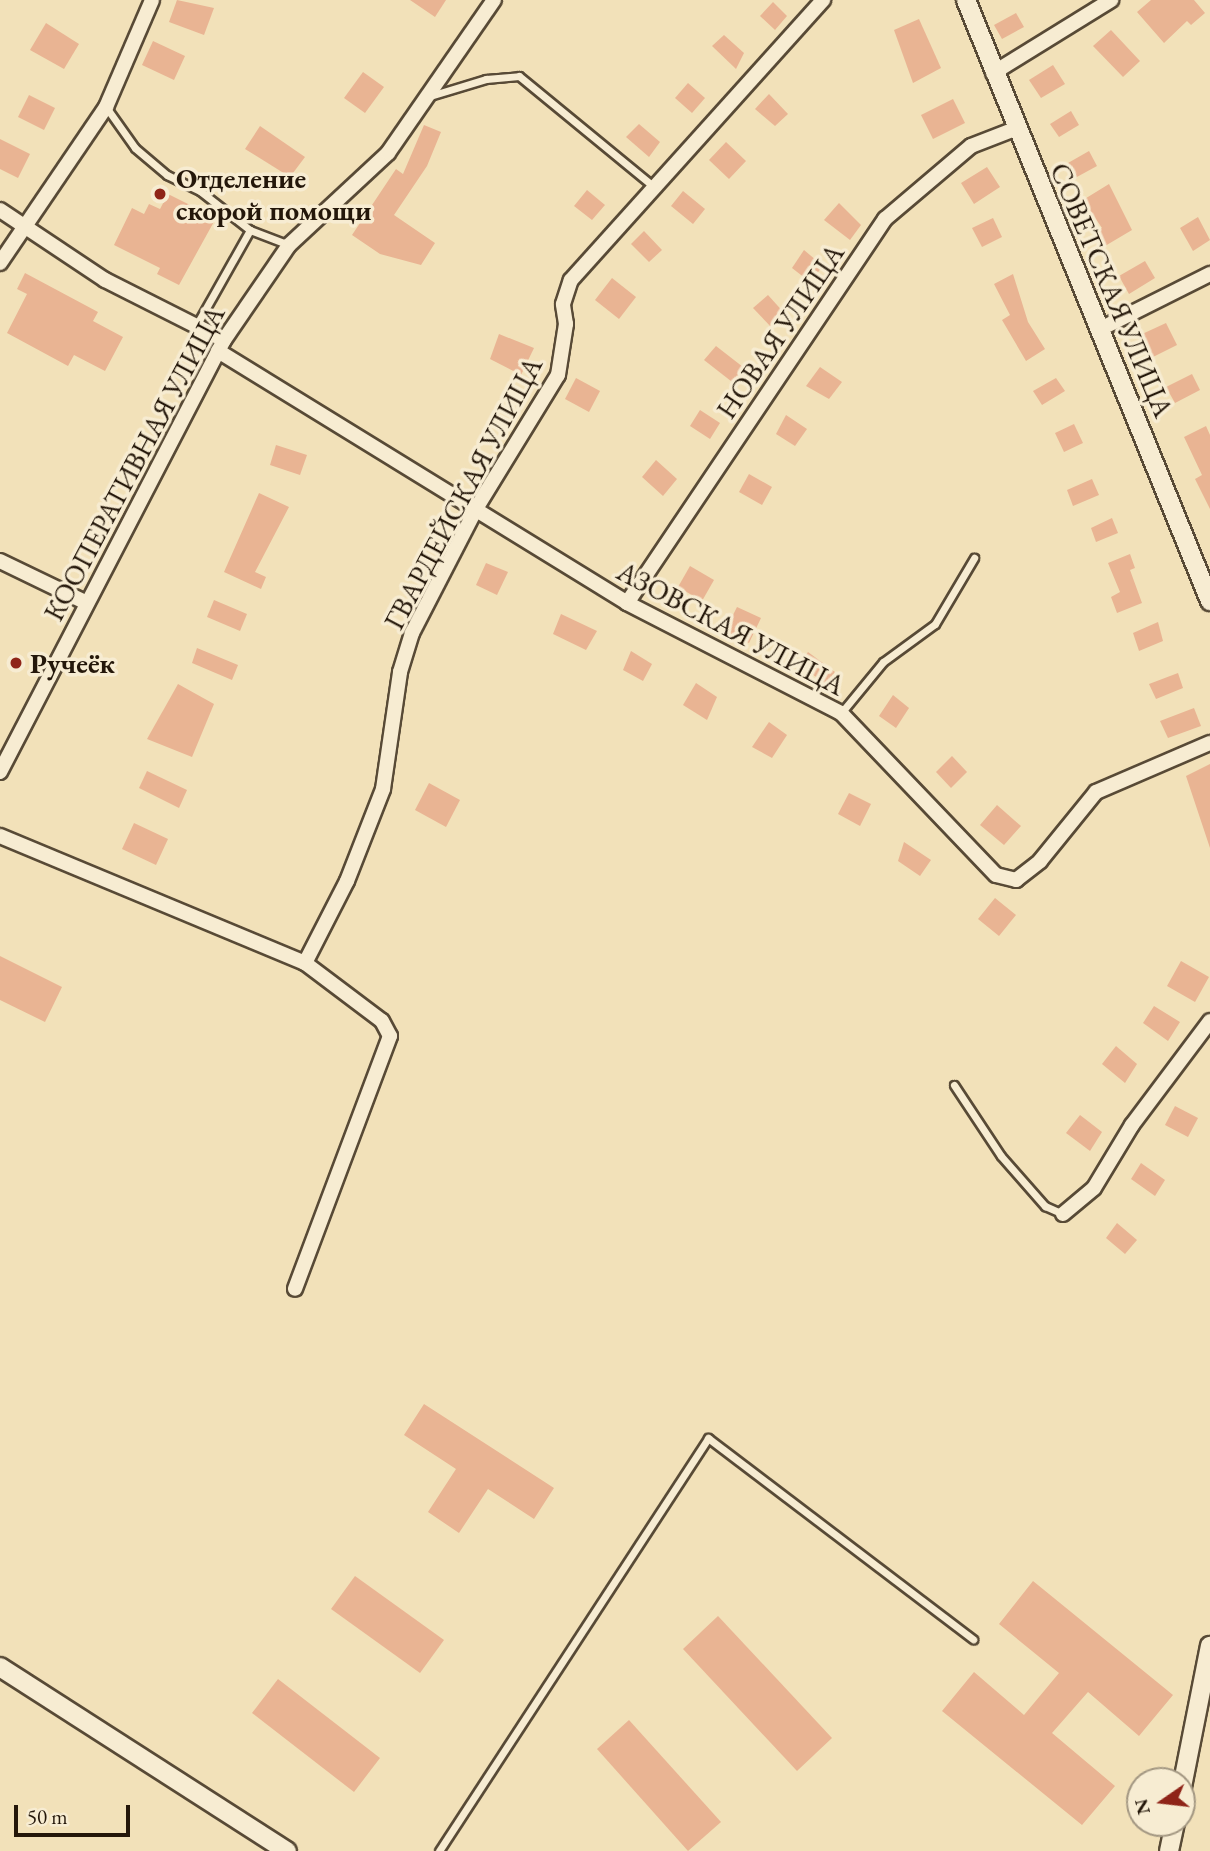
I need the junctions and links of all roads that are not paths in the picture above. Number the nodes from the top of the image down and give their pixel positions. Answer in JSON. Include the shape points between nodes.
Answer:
{"nodes":[{"id":1,"x":152,"y":0,"type":"edge"},
{"id":2,"x":494,"y":0,"type":"edge"},
{"id":3,"x":823,"y":0,"type":"edge"},
{"id":4,"x":966,"y":0,"type":"edge"},
{"id":5,"x":1111,"y":0,"type":"edge"},
{"id":6,"x":993,"y":73,"type":"junction"},
{"id":7,"x":428,"y":96,"type":"junction"},
{"id":8,"x":106,"y":107,"type":"junction"},
{"id":9,"x":1015,"y":129,"type":"junction"},
{"id":10,"x":653,"y":186,"type":"junction"},
{"id":11,"x":0,"y":209,"type":"edge"},
{"id":12,"x":25,"y":225,"type":"junction"},
{"id":13,"x":250,"y":230,"type":"junction"},
{"id":14,"x":289,"y":245,"type":"junction"},
{"id":15,"x":0,"y":263,"type":"edge"},
{"id":16,"x":1210,"y":274,"type":"edge"},
{"id":17,"x":197,"y":324,"type":"junction"},
{"id":18,"x":1102,"y":328,"type":"junction"},
{"id":19,"x":221,"y":346,"type":"junction"},
{"id":20,"x":477,"y":507,"type":"junction"},
{"id":21,"x":974,"y":558,"type":"dead end"},
{"id":22,"x":0,"y":561,"type":"edge"},
{"id":23,"x":1210,"y":601,"type":"edge"},
{"id":24,"x":85,"y":602,"type":"junction"},
{"id":25,"x":627,"y":603,"type":"junction"},
{"id":26,"x":841,"y":712,"type":"junction"},
{"id":27,"x":1210,"y":743,"type":"edge"},
{"id":28,"x":0,"y":772,"type":"edge"},
{"id":29,"x":0,"y":836,"type":"edge"},
{"id":30,"x":304,"y":962,"type":"junction"},
{"id":31,"x":1210,"y":1021,"type":"edge"},
{"id":32,"x":954,"y":1085,"type":"dead end"},
{"id":33,"x":1063,"y":1214,"type":"joint"},
{"id":34,"x":295,"y":1289,"type":"dead end"},
{"id":35,"x":973,"y":1639,"type":"dead end"},
{"id":36,"x":1210,"y":1646,"type":"edge"},
{"id":37,"x":0,"y":1667,"type":"edge"},
{"id":38,"x":1186,"y":1767,"type":"edge"},
{"id":39,"x":287,"y":1851,"type":"edge"},
{"id":40,"x":439,"y":1851,"type":"edge"}],
"edges":[{"from":1,"to":8,"type":"street"},
{"from":2,"to":7,"type":"street","name":"КООПЕРАТИВНАЯ УЛИЦА"},
{"from":3,"to":10,"type":"street","name":"ГВАРДЕЙСКАЯ УЛИЦА"},
{"from":4,"to":6,"type":"street","name":"СОВЕТСКАЯ УЛИЦА"},
{"from":5,"to":6,"type":"street"},
{"from":6,"to":9,"type":"street","name":"СОВЕТСКАЯ УЛИЦА"},
{"from":7,"to":10,"type":"lane","via":[[486,79],[519,76]]},
{"from":7,"to":14,"type":"street","name":"КООПЕРАТИВНАЯ УЛИЦА","via":[[388,153]]},
{"from":8,"to":12,"type":"street"},
{"from":8,"to":13,"type":"lane","via":[[135,149]]},
{"from":9,"to":18,"type":"street","name":"СОВЕТСКАЯ УЛИЦА"},
{"from":9,"to":25,"type":"street","name":"НОВАЯ УЛИЦА","via":[[971,146],[885,219]]},
{"from":10,"to":20,"type":"street","name":"ГВАРДЕЙСКАЯ УЛИЦА","via":[[571,280],[563,304],[566,324],[558,374]]},
{"from":11,"to":12,"type":"street","name":"АЗОВСКАЯ УЛИЦА"},
{"from":12,"to":15,"type":"street"},
{"from":12,"to":17,"type":"street","name":"АЗОВСКАЯ УЛИЦА","via":[[105,280]]},
{"from":13,"to":14,"type":"lane"},
{"from":13,"to":17,"type":"lane"},
{"from":14,"to":19,"type":"street","name":"КООПЕРАТИВНАЯ УЛИЦА"},
{"from":16,"to":18,"type":"street"},
{"from":17,"to":19,"type":"street","name":"АЗОВСКАЯ УЛИЦА"},
{"from":18,"to":23,"type":"street","name":"СОВЕТСКАЯ УЛИЦА"},
{"from":19,"to":20,"type":"street","name":"АЗОВСКАЯ УЛИЦА"},
{"from":19,"to":24,"type":"street","name":"КООПЕРАТИВНАЯ УЛИЦА"},
{"from":20,"to":25,"type":"street","name":"АЗОВСКАЯ УЛИЦА"},
{"from":20,"to":30,"type":"street","name":"ГВАРДЕЙСКАЯ УЛИЦА","via":[[412,633],[400,672],[383,789],[347,881]]},
{"from":21,"to":26,"type":"lane","via":[[935,624],[883,662]]},
{"from":22,"to":24,"type":"street"},
{"from":24,"to":28,"type":"street","name":"КООПЕРАТИВНАЯ УЛИЦА"},
{"from":25,"to":26,"type":"street","name":"АЗОВСКАЯ УЛИЦА"},
{"from":26,"to":27,"type":"street","name":"АЗОВСКАЯ УЛИЦА","via":[[989,869],[1016,880],[1040,861],[1096,792]]},
{"from":29,"to":30,"type":"street"},
{"from":30,"to":34,"type":"street","via":[[356,997],[390,1036]]},
{"from":31,"to":33,"type":"street","via":[[1132,1125],[1094,1188]]},
{"from":32,"to":33,"type":"lane","via":[[1001,1156],[1045,1206]]},
{"from":35,"to":40,"type":"lane","via":[[708,1438]]},
{"from":36,"to":38,"type":"street"},
{"from":37,"to":39,"type":"street"}]}
